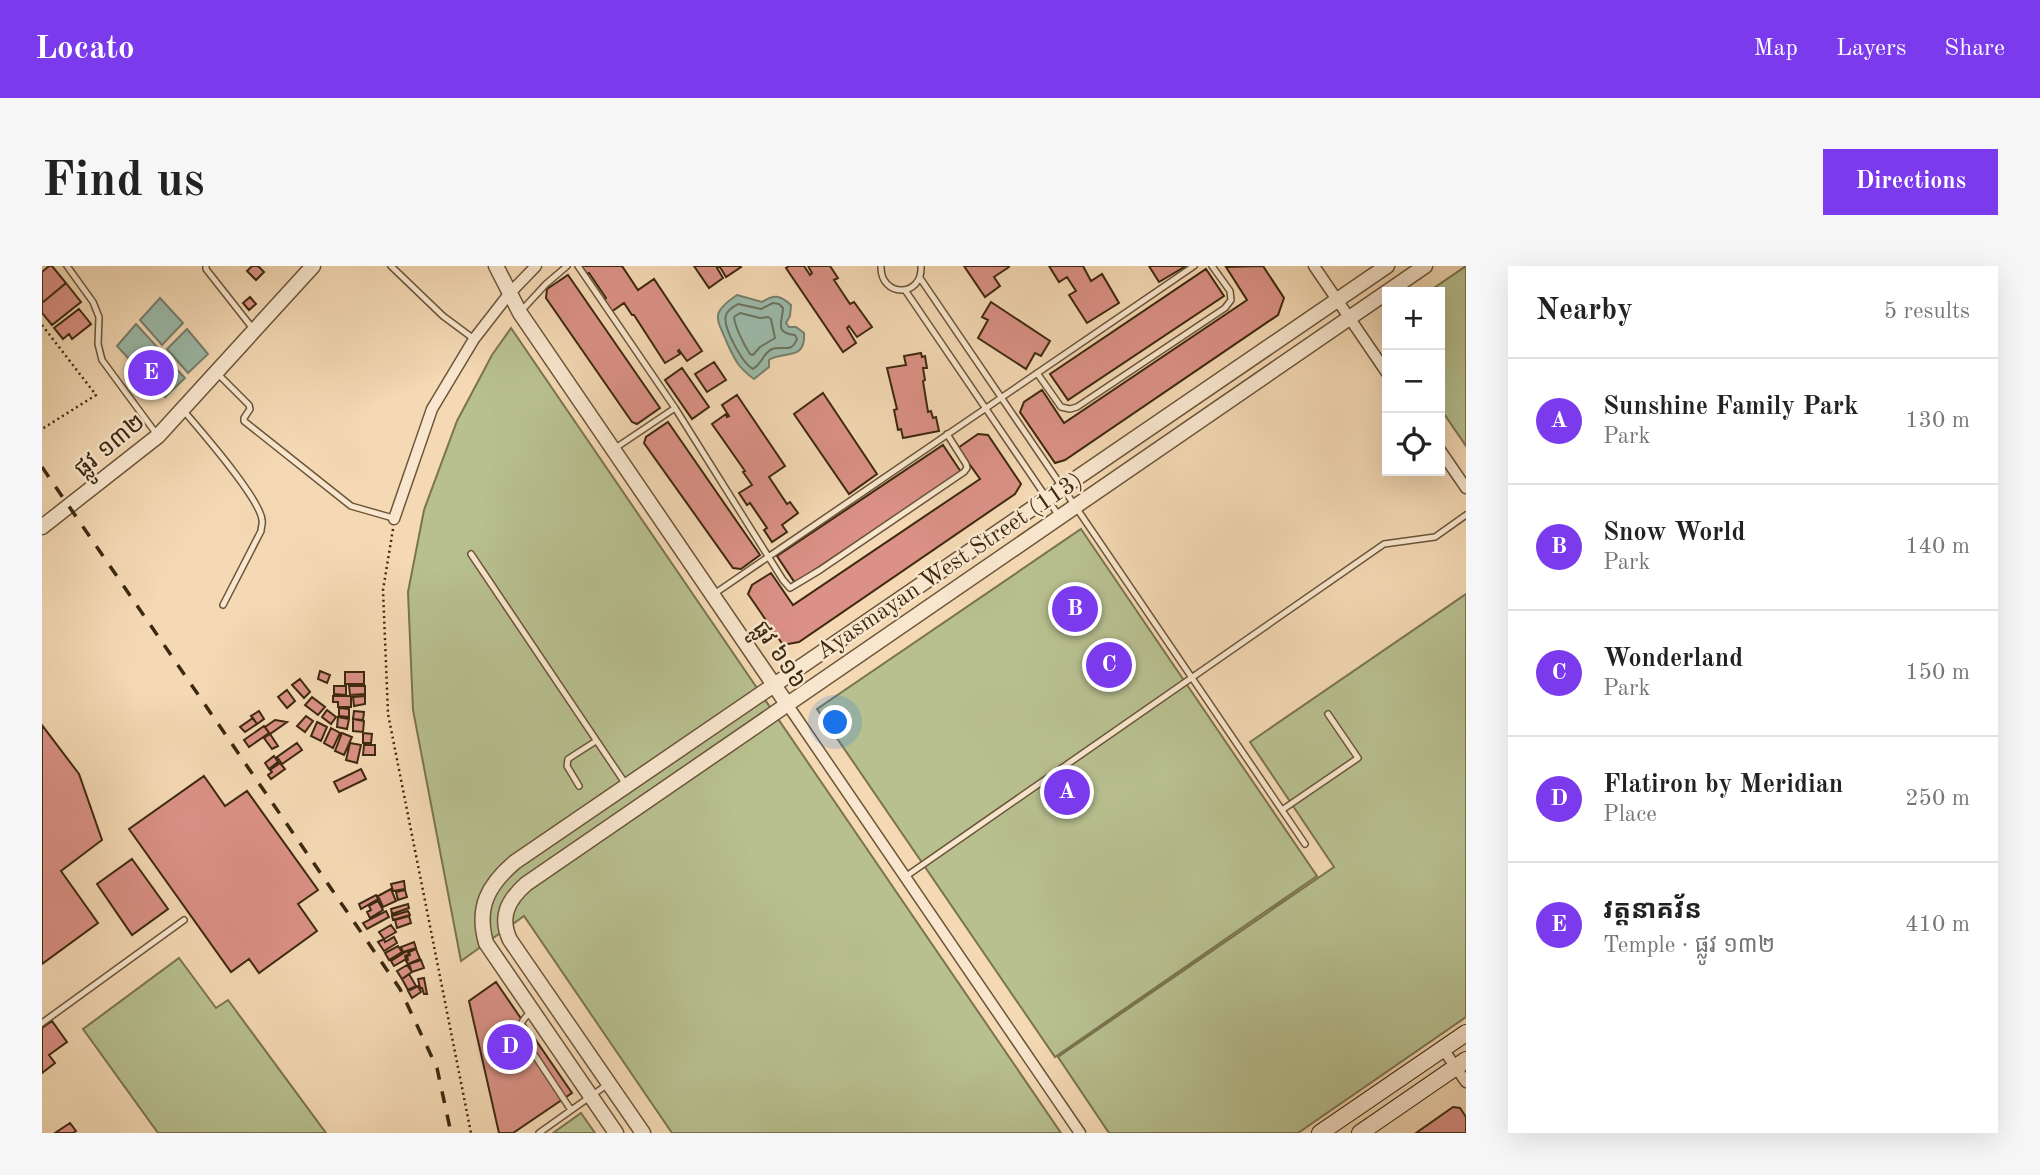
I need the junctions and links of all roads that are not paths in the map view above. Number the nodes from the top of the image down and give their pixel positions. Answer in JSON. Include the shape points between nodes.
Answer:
{"nodes":[{"id":1,"x":67,"y":266,"type":"edge"},
{"id":2,"x":206,"y":266,"type":"edge"},
{"id":3,"x":313,"y":266,"type":"edge"},
{"id":4,"x":390,"y":266,"type":"edge"},
{"id":5,"x":496,"y":266,"type":"edge"},
{"id":6,"x":536,"y":266,"type":"edge"},
{"id":7,"x":568,"y":266,"type":"edge"},
{"id":8,"x":578,"y":266,"type":"edge"},
{"id":9,"x":881,"y":266,"type":"edge"},
{"id":10,"x":920,"y":266,"type":"edge"},
{"id":11,"x":1195,"y":266,"type":"edge"},
{"id":12,"x":1212,"y":266,"type":"edge"},
{"id":13,"x":1314,"y":266,"type":"edge"},
{"id":14,"x":1387,"y":266,"type":"edge"},
{"id":15,"x":1425,"y":266,"type":"edge"},
{"id":16,"x":920,"y":278,"type":"junction"},
{"id":17,"x":905,"y":290,"type":"junction"},
{"id":18,"x":509,"y":294,"type":"junction"},
{"id":19,"x":1337,"y":300,"type":"junction"},
{"id":20,"x":520,"y":313,"type":"junction"},
{"id":21,"x":1349,"y":318,"type":"junction"},
{"id":22,"x":254,"y":330,"type":"junction"},
{"id":23,"x":474,"y":340,"type":"junction"},
{"id":24,"x":1382,"y":366,"type":"edge"},
{"id":25,"x":216,"y":372,"type":"junction"},
{"id":26,"x":1037,"y":373,"type":"junction"},
{"id":27,"x":1224,"y":377,"type":"junction"},
{"id":28,"x":1236,"y":396,"type":"junction"},
{"id":29,"x":1002,"y":397,"type":"junction"},
{"id":30,"x":675,"y":408,"type":"junction"},
{"id":31,"x":986,"y":408,"type":"junction"},
{"id":32,"x":182,"y":409,"type":"junction"},
{"id":33,"x":947,"y":434,"type":"junction"},
{"id":34,"x":158,"y":436,"type":"junction"},
{"id":35,"x":613,"y":450,"type":"junction"},
{"id":36,"x":1445,"y":457,"type":"edge"},
{"id":37,"x":1063,"y":487,"type":"junction"},
{"id":38,"x":1466,"y":488,"type":"edge"},
{"id":39,"x":1047,"y":498,"type":"junction"},
{"id":40,"x":1076,"y":506,"type":"junction"},
{"id":41,"x":1466,"y":516,"type":"edge"},
{"id":42,"x":1060,"y":517,"type":"junction"},
{"id":43,"x":394,"y":519,"type":"joint"},
{"id":44,"x":42,"y":527,"type":"edge"},
{"id":45,"x":974,"y":548,"type":"junction"},
{"id":46,"x":471,"y":554,"type":"dead end"},
{"id":47,"x":768,"y":555,"type":"junction"},
{"id":48,"x":987,"y":567,"type":"junction"},
{"id":49,"x":712,"y":595,"type":"junction"},
{"id":50,"x":223,"y":606,"type":"dead end"},
{"id":51,"x":1193,"y":678,"type":"junction"},
{"id":52,"x":774,"y":685,"type":"junction"},
{"id":53,"x":787,"y":704,"type":"junction"},
{"id":54,"x":1328,"y":714,"type":"dead end"},
{"id":55,"x":596,"y":741,"type":"junction"},
{"id":56,"x":579,"y":786,"type":"dead end"},
{"id":57,"x":627,"y":786,"type":"junction"},
{"id":58,"x":640,"y":805,"type":"junction"},
{"id":59,"x":1282,"y":810,"type":"junction"},
{"id":60,"x":1305,"y":844,"type":"dead end"},
{"id":61,"x":905,"y":877,"type":"junction"},
{"id":62,"x":184,"y":920,"type":"dead end"},
{"id":63,"x":532,"y":1011,"type":"junction"},
{"id":64,"x":42,"y":1023,"type":"edge"},
{"id":65,"x":1466,"y":1033,"type":"edge"},
{"id":66,"x":1443,"y":1049,"type":"junction"},
{"id":67,"x":1461,"y":1063,"type":"edge"},
{"id":68,"x":1466,"y":1082,"type":"edge"},
{"id":69,"x":608,"y":1083,"type":"junction"},
{"id":70,"x":590,"y":1096,"type":"junction"},
{"id":71,"x":571,"y":1110,"type":"junction"},
{"id":72,"x":539,"y":1133,"type":"edge"},
{"id":73,"x":616,"y":1133,"type":"edge"},
{"id":74,"x":643,"y":1133,"type":"edge"},
{"id":75,"x":1080,"y":1133,"type":"edge"},
{"id":76,"x":1320,"y":1133,"type":"edge"},
{"id":77,"x":1360,"y":1133,"type":"edge"}],
"edges":[{"from":1,"to":34,"type":"lane","via":[[99,317],[102,360]]},
{"from":2,"to":22,"type":"lane"},
{"from":3,"to":22,"type":"street","name":"ផ្លូវ ១៣២"},
{"from":4,"to":23,"type":"lane"},
{"from":5,"to":18,"type":"street","name":"ផ្លូវ ៦១៦"},
{"from":6,"to":18,"type":"street"},
{"from":7,"to":20,"type":"lane"},
{"from":8,"to":30,"type":"lane"},
{"from":9,"to":17,"type":"lane","via":[[888,286]]},
{"from":10,"to":16,"type":"lane"},
{"from":11,"to":26,"type":"lane"},
{"from":12,"to":26,"type":"lane","via":[[1230,291],[1225,308],[1077,407],[1061,407]]},
{"from":13,"to":19,"type":"street"},
{"from":14,"to":19,"type":"street","name":"Ayasmayan West Street (113)"},
{"from":15,"to":21,"type":"street","name":"Ayasmayan West Street (113)"},
{"from":16,"to":17,"type":"lane"},
{"from":16,"to":29,"type":"lane"},
{"from":17,"to":31,"type":"lane"},
{"from":18,"to":20,"type":"street","name":"ផ្លូវ ៦១៦"},
{"from":18,"to":23,"type":"street"},
{"from":19,"to":21,"type":"street"},
{"from":19,"to":27,"type":"street","name":"Ayasmayan West Street (113)"},
{"from":20,"to":35,"type":"street","name":"ផ្លូវ ៦១៦"},
{"from":21,"to":24,"type":"street"},
{"from":21,"to":28,"type":"street","name":"Ayasmayan West Street (113)"},
{"from":22,"to":25,"type":"street","name":"ផ្លូវ ១៣២"},
{"from":23,"to":43,"type":"street","via":[[432,409]]},
{"from":25,"to":32,"type":"street","name":"ផ្លូវ ១៣២"},
{"from":25,"to":43,"type":"lane","via":[[249,405],[244,421],[351,506]]},
{"from":26,"to":29,"type":"lane"},
{"from":27,"to":28,"type":"street"},
{"from":27,"to":37,"type":"street","name":"Ayasmayan West Street (113)"},
{"from":28,"to":40,"type":"street","name":"Ayasmayan West Street (113)"},
{"from":29,"to":31,"type":"lane"},
{"from":29,"to":37,"type":"lane"},
{"from":30,"to":35,"type":"lane"},
{"from":30,"to":47,"type":"lane"},
{"from":31,"to":33,"type":"lane"},
{"from":31,"to":39,"type":"lane"},
{"from":32,"to":34,"type":"street","name":"ផ្លូវ ១៣២"},
{"from":32,"to":50,"type":"lane","via":[[222,456],[262,520],[261,531]]},
{"from":33,"to":47,"type":"lane"},
{"from":33,"to":47,"type":"lane","via":[[967,468],[932,494],[790,588]]},
{"from":34,"to":44,"type":"street","name":"ផ្លូវ ១៣២"},
{"from":35,"to":49,"type":"street","name":"ផ្លូវ ៦១៦"},
{"from":36,"to":38,"type":"street"},
{"from":37,"to":39,"type":"street","name":"Ayasmayan West Street (113)"},
{"from":37,"to":40,"type":"lane"},
{"from":39,"to":42,"type":"lane"},
{"from":39,"to":45,"type":"street","name":"Ayasmayan West Street (113)"},
{"from":40,"to":42,"type":"street","name":"Ayasmayan West Street (113)"},
{"from":40,"to":51,"type":"lane"},
{"from":41,"to":51,"type":"lane","via":[[1435,537],[1384,544]]},
{"from":42,"to":48,"type":"street","name":"Ayasmayan West Street (113)"},
{"from":45,"to":48,"type":"street"},
{"from":45,"to":52,"type":"street","name":"Ayasmayan West Street (113)"},
{"from":46,"to":55,"type":"lane"},
{"from":47,"to":49,"type":"lane"},
{"from":48,"to":53,"type":"street","name":"Ayasmayan West Street (113)"},
{"from":49,"to":52,"type":"street","name":"ផ្លូវ ៦១៦"},
{"from":51,"to":59,"type":"lane"},
{"from":51,"to":61,"type":"lane"},
{"from":52,"to":53,"type":"street","name":"ផ្លូវ ៦១៦"},
{"from":52,"to":57,"type":"street","name":"Ayasmayan West Street (113)"},
{"from":53,"to":58,"type":"street","name":"Ayasmayan West Street (113)"},
{"from":53,"to":61,"type":"street","name":"ផ្លូវ ៦១៦"},
{"from":54,"to":59,"type":"lane","via":[[1358,758]]},
{"from":55,"to":56,"type":"lane","via":[[568,759],[567,766]]},
{"from":55,"to":57,"type":"lane"},
{"from":57,"to":58,"type":"street"},
{"from":57,"to":63,"type":"street","name":"Ayasmayan West Street (113)","via":[[515,862],[488,892],[482,920],[486,943]]},
{"from":58,"to":69,"type":"street","name":"Ayasmayan West Street (113)","via":[[526,884],[511,898],[505,918],[510,940]]},
{"from":59,"to":60,"type":"lane"},
{"from":61,"to":75,"type":"street","name":"ផ្លូវ ៦១៦"},
{"from":62,"to":64,"type":"lane"},
{"from":63,"to":70,"type":"street"},
{"from":63,"to":71,"type":"lane","via":[[524,1018],[520,1033]]},
{"from":65,"to":66,"type":"main road"},
{"from":66,"to":67,"type":"street"},
{"from":66,"to":76,"type":"main road"},
{"from":67,"to":68,"type":"street"},
{"from":67,"to":77,"type":"main road"},
{"from":69,"to":70,"type":"lane"},
{"from":69,"to":74,"type":"street"},
{"from":70,"to":71,"type":"lane"},
{"from":70,"to":73,"type":"street"},
{"from":71,"to":72,"type":"lane"}]}
